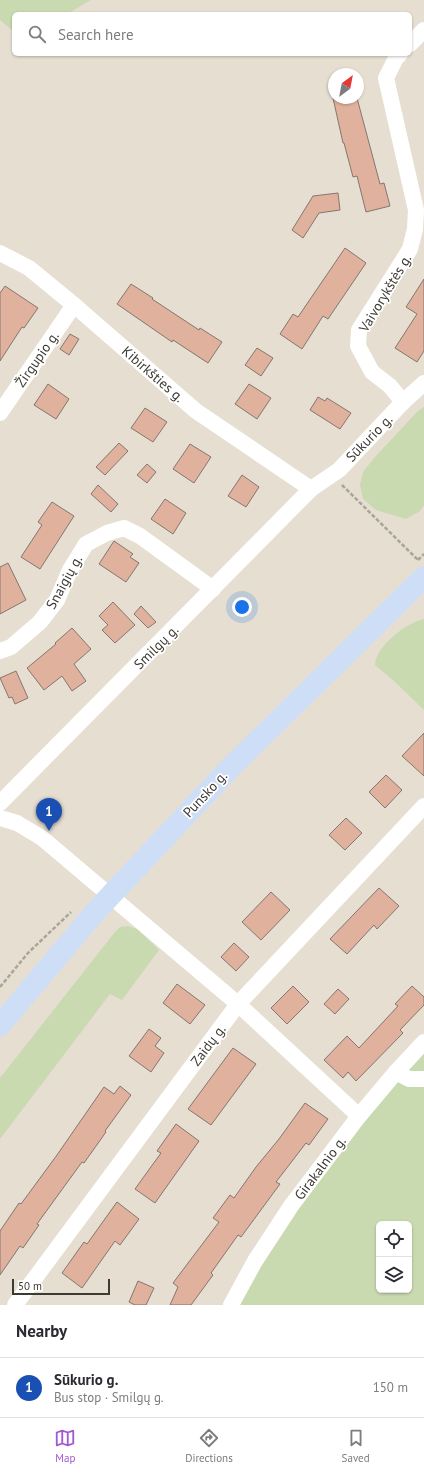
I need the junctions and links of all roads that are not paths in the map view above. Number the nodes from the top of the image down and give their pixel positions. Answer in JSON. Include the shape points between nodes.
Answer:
{"nodes":[{"id":1,"x":424,"y":30,"type":"edge"},
{"id":2,"x":412,"y":42,"type":"edge"},
{"id":3,"x":398,"y":56,"type":"edge"},
{"id":4,"x":0,"y":253,"type":"edge"},
{"id":5,"x":74,"y":305,"type":"junction"},
{"id":6,"x":424,"y":383,"type":"edge"},
{"id":7,"x":403,"y":402,"type":"junction"},
{"id":8,"x":0,"y":413,"type":"edge"},
{"id":9,"x":311,"y":489,"type":"junction"},
{"id":10,"x":423,"y":570,"type":"edge"},
{"id":11,"x":213,"y":589,"type":"junction"},
{"id":12,"x":0,"y":651,"type":"edge"},
{"id":13,"x":0,"y":804,"type":"edge"},
{"id":14,"x":424,"y":806,"type":"edge"},
{"id":15,"x":0,"y":818,"type":"edge"},
{"id":16,"x":110,"y":896,"type":"junction"},
{"id":17,"x":238,"y":1004,"type":"junction"},
{"id":18,"x":0,"y":1024,"type":"edge"},
{"id":19,"x":424,"y":1042,"type":"edge"},
{"id":20,"x":396,"y":1072,"type":"junction"},
{"id":21,"x":424,"y":1079,"type":"edge"},
{"id":22,"x":359,"y":1116,"type":"junction"},
{"id":23,"x":16,"y":1305,"type":"edge"},
{"id":24,"x":231,"y":1305,"type":"edge"}],
"edges":[{"from":1,"to":2,"type":"street"},
{"from":3,"to":7,"type":"street","name":"Vaivorykštės g.","via":[[386,78],[416,210],[416,229],[410,249],[359,330],[358,346],[372,372],[390,386]]},
{"from":4,"to":5,"type":"street","name":"Kibirkšties g.","via":[[29,268]]},
{"from":5,"to":8,"type":"street","name":"Žirgupio g."},
{"from":5,"to":9,"type":"street","name":"Kibirkšties g.","via":[[196,411]]},
{"from":6,"to":7,"type":"street","name":"Sūkurio g."},
{"from":7,"to":9,"type":"street","name":"Sūkurio g.","via":[[339,470]]},
{"from":9,"to":11,"type":"street","name":"Smilgų g."},
{"from":10,"to":16,"type":"main road","name":"Punsko g.","via":[[231,767]]},
{"from":11,"to":12,"type":"street","name":"Snaigių g.","via":[[140,536],[124,528],[86,544],[70,570],[57,600],[40,622],[11,647]]},
{"from":11,"to":13,"type":"street","name":"Smilgų g."},
{"from":14,"to":17,"type":"street","name":"Zaidų g."},
{"from":15,"to":16,"type":"street","via":[[17,823],[42,838]]},
{"from":16,"to":17,"type":"street"},
{"from":16,"to":18,"type":"main road","name":"Punsko g."},
{"from":17,"to":22,"type":"street"},
{"from":17,"to":23,"type":"street","name":"Zaidų g."},
{"from":19,"to":20,"type":"street","name":"Girakalnio g."},
{"from":20,"to":21,"type":"street","via":[[409,1079]]},
{"from":20,"to":22,"type":"street","name":"Girakalnio g."},
{"from":22,"to":24,"type":"street","name":"Girakalnio g.","via":[[291,1206],[255,1261]]}]}
